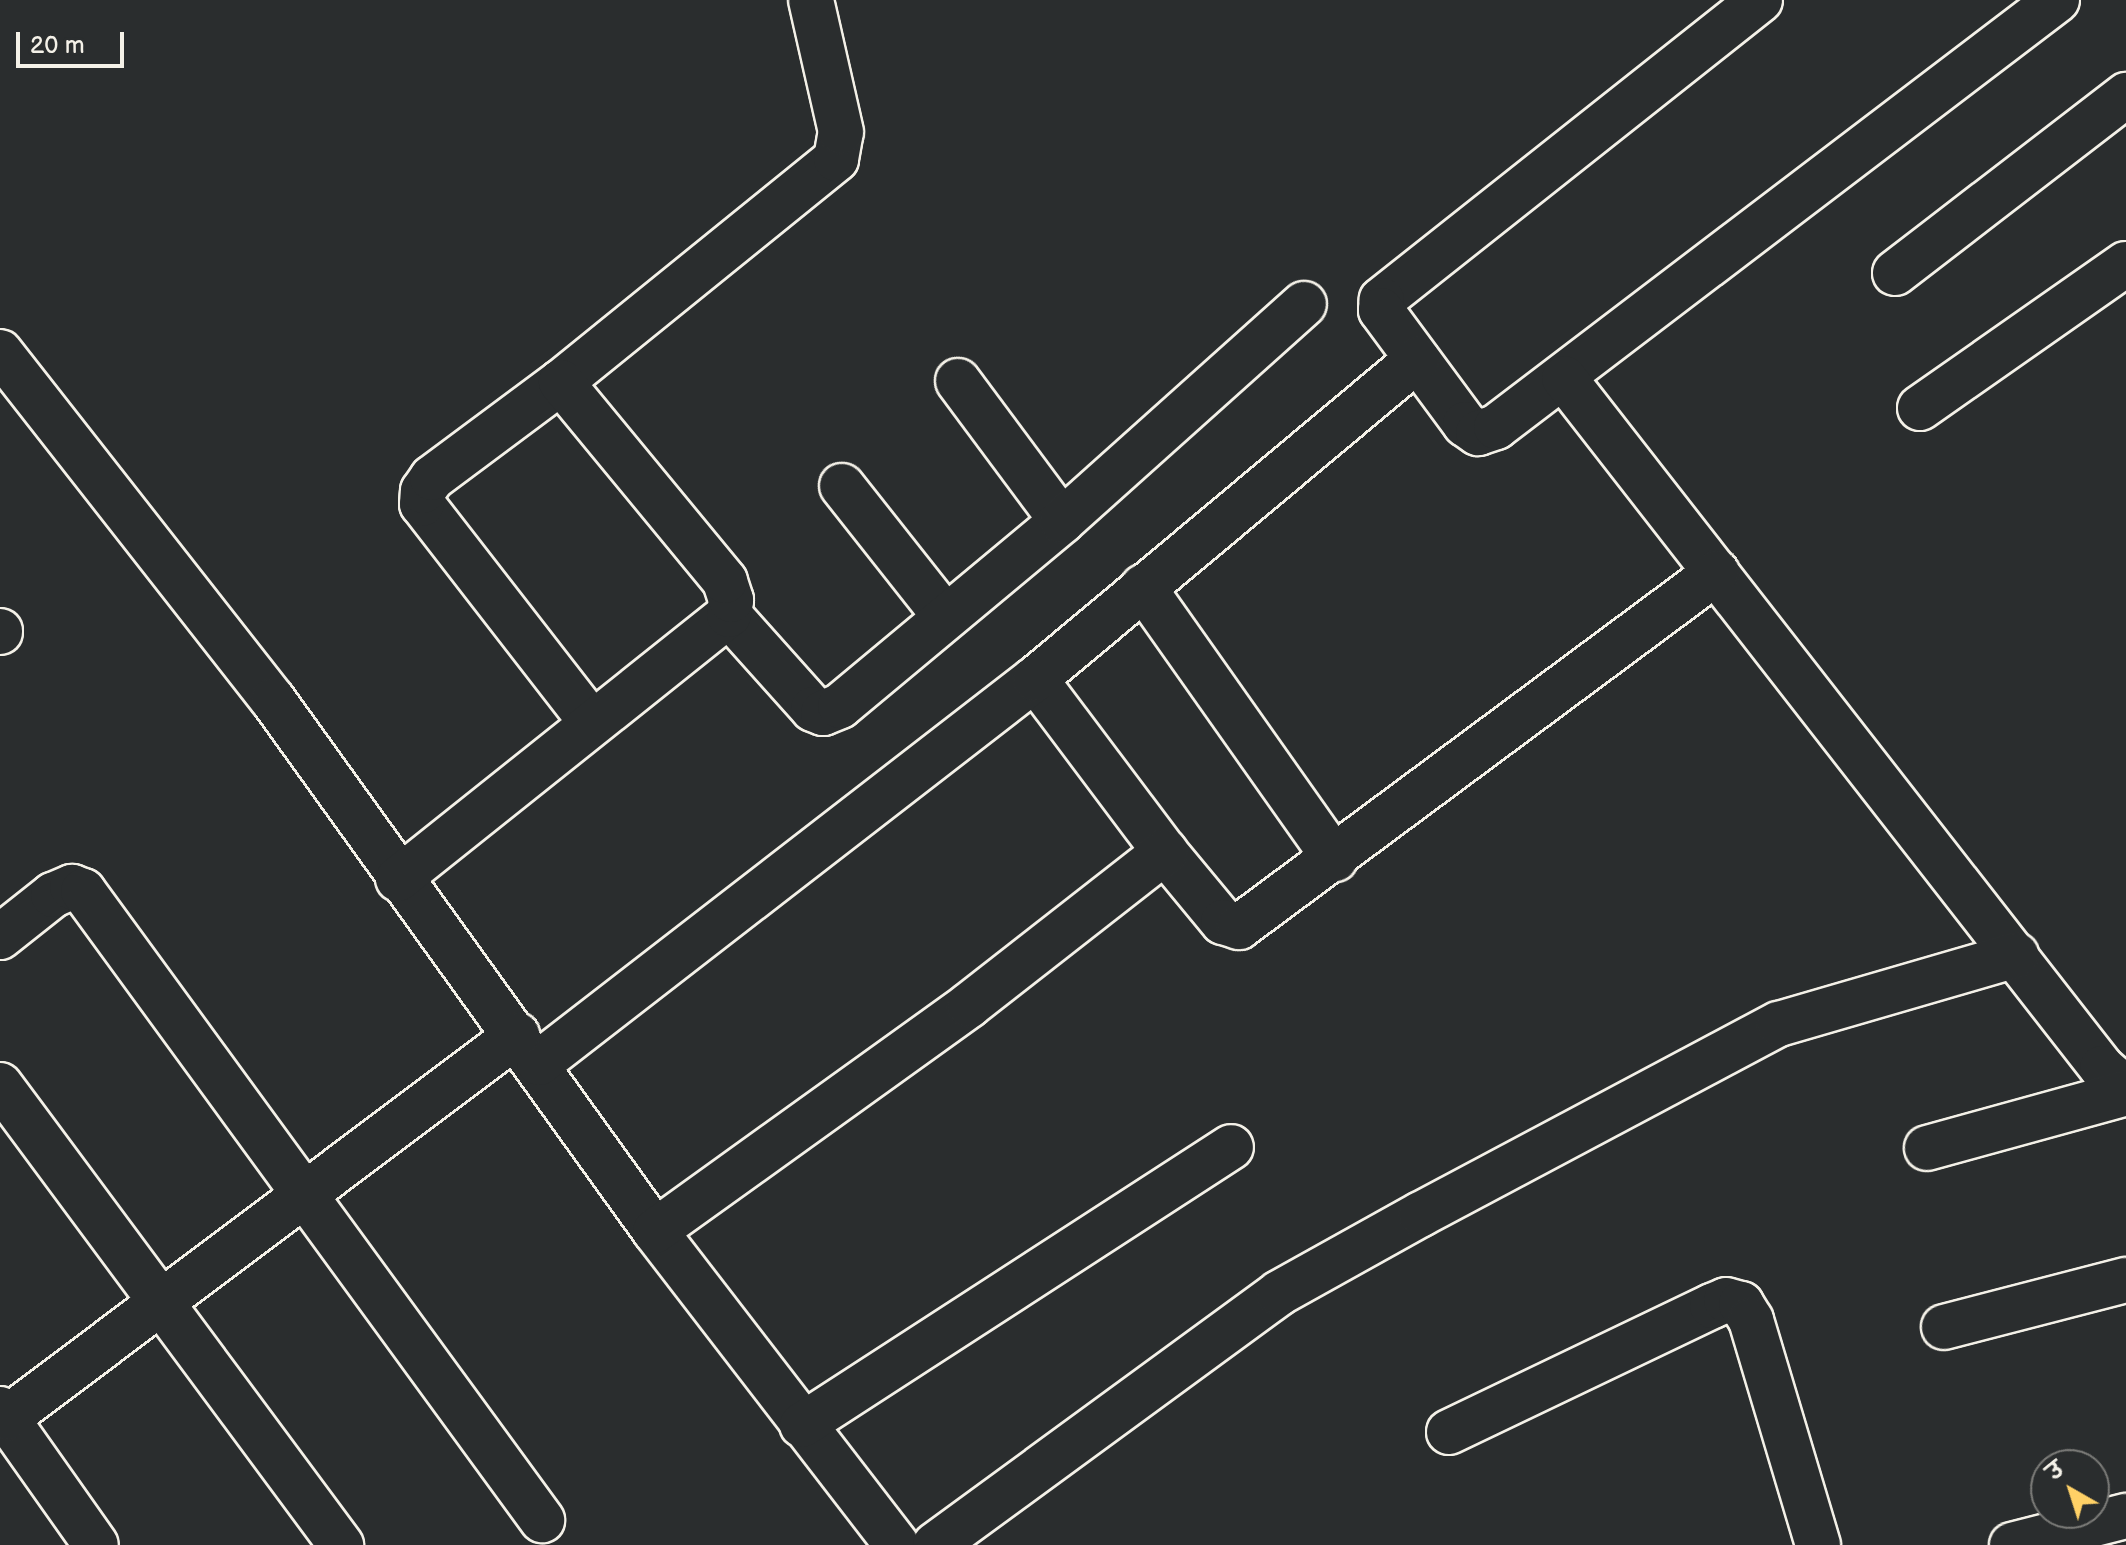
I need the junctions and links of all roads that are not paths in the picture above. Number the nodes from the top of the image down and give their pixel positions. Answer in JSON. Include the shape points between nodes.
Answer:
{"nodes":[{"id":1,"x":811,"y":0,"type":"edge"},
{"id":2,"x":1760,"y":0,"type":"edge"},
{"id":3,"x":2057,"y":0,"type":"edge"},
{"id":4,"x":2126,"y":95,"type":"edge"},
{"id":5,"x":2126,"y":264,"type":"edge"},
{"id":6,"x":1895,"y":273,"type":"dead end"},
{"id":7,"x":1304,"y":304,"type":"dead end"},
{"id":8,"x":0,"y":352,"type":"edge"},
{"id":9,"x":1417,"y":360,"type":"junction"},
{"id":10,"x":1564,"y":378,"type":"junction"},
{"id":11,"x":958,"y":381,"type":"dead end"},
{"id":12,"x":561,"y":382,"type":"junction"},
{"id":13,"x":1920,"y":408,"type":"dead end"},
{"id":14,"x":842,"y":486,"type":"dead end"},
{"id":15,"x":1062,"y":521,"type":"junction"},
{"id":16,"x":1717,"y":572,"type":"junction"},
{"id":17,"x":1143,"y":587,"type":"junction"},
{"id":18,"x":729,"y":615,"type":"junction"},
{"id":19,"x":944,"y":615,"type":"junction"},
{"id":20,"x":1035,"y":679,"type":"junction"},
{"id":21,"x":592,"y":723,"type":"junction"},
{"id":22,"x":1165,"y":852,"type":"junction"},
{"id":23,"x":1335,"y":859,"type":"junction"},
{"id":24,"x":398,"y":879,"type":"junction"},
{"id":25,"x":0,"y":937,"type":"edge"},
{"id":26,"x":2016,"y":955,"type":"junction"},
{"id":27,"x":528,"y":1049,"type":"junction"},
{"id":28,"x":0,"y":1085,"type":"edge"},
{"id":29,"x":2126,"y":1091,"type":"edge"},
{"id":30,"x":1231,"y":1147,"type":"dead end"},
{"id":31,"x":1927,"y":1148,"type":"dead end"},
{"id":32,"x":308,"y":1198,"type":"junction"},
{"id":33,"x":655,"y":1231,"type":"junction"},
{"id":34,"x":2126,"y":1280,"type":"edge"},
{"id":35,"x":166,"y":1303,"type":"junction"},
{"id":36,"x":1944,"y":1327,"type":"dead end"},
{"id":37,"x":4,"y":1414,"type":"edge"},
{"id":38,"x":802,"y":1425,"type":"junction"},
{"id":39,"x":1449,"y":1432,"type":"dead end"},
{"id":40,"x":2126,"y":1516,"type":"edge"},
{"id":41,"x":542,"y":1520,"type":"dead end"},
{"id":42,"x":96,"y":1545,"type":"edge"},
{"id":43,"x":341,"y":1545,"type":"edge"},
{"id":44,"x":897,"y":1545,"type":"edge"},
{"id":45,"x":935,"y":1545,"type":"edge"},
{"id":46,"x":1818,"y":1545,"type":"edge"},
{"id":47,"x":2012,"y":1545,"type":"edge"}],
"edges":[{"from":1,"to":12,"type":"street","via":[[841,132],[836,159]]},
{"from":2,"to":9,"type":"street","via":[[1391,288],[1381,310]]},
{"from":3,"to":10,"type":"street"},
{"from":4,"to":6,"type":"street"},
{"from":5,"to":13,"type":"street"},
{"from":7,"to":15,"type":"street"},
{"from":8,"to":24,"type":"street","via":[[273,700]]},
{"from":9,"to":10,"type":"street","via":[[1465,424],[1478,433],[1496,427]]},
{"from":9,"to":17,"type":"street"},
{"from":10,"to":16,"type":"street"},
{"from":11,"to":15,"type":"street"},
{"from":12,"to":18,"type":"street","via":[[725,581]]},
{"from":12,"to":21,"type":"street","via":[[432,478],[422,504]]},
{"from":14,"to":19,"type":"street"},
{"from":15,"to":19,"type":"street"},
{"from":16,"to":23,"type":"street"},
{"from":16,"to":26,"type":"street"},
{"from":17,"to":20,"type":"street"},
{"from":17,"to":23,"type":"street"},
{"from":18,"to":19,"type":"street","via":[[813,709],[823,713],[840,706]]},
{"from":18,"to":21,"type":"street"},
{"from":20,"to":22,"type":"street"},
{"from":20,"to":27,"type":"street"},
{"from":21,"to":24,"type":"street"},
{"from":22,"to":23,"type":"street","via":[[1223,922],[1239,927]]},
{"from":22,"to":33,"type":"street","via":[[969,1005]]},
{"from":24,"to":27,"type":"street"},
{"from":25,"to":32,"type":"street","via":[[53,895],[72,887],[83,891]]},
{"from":26,"to":29,"type":"street","via":[[2102,1068]]},
{"from":26,"to":45,"type":"street","via":[[1779,1024],[1421,1214],[1279,1293]]},
{"from":27,"to":32,"type":"street"},
{"from":27,"to":33,"type":"street"},
{"from":28,"to":35,"type":"street"},
{"from":29,"to":31,"type":"street"},
{"from":30,"to":38,"type":"street"},
{"from":32,"to":35,"type":"street"},
{"from":32,"to":41,"type":"street"},
{"from":33,"to":38,"type":"street"},
{"from":34,"to":36,"type":"street"},
{"from":35,"to":37,"type":"street"},
{"from":35,"to":43,"type":"street"},
{"from":37,"to":42,"type":"street"},
{"from":38,"to":44,"type":"street"},
{"from":39,"to":46,"type":"street","via":[[1712,1306],[1726,1300],[1741,1304],[1751,1320]]},
{"from":40,"to":47,"type":"street"}]}
